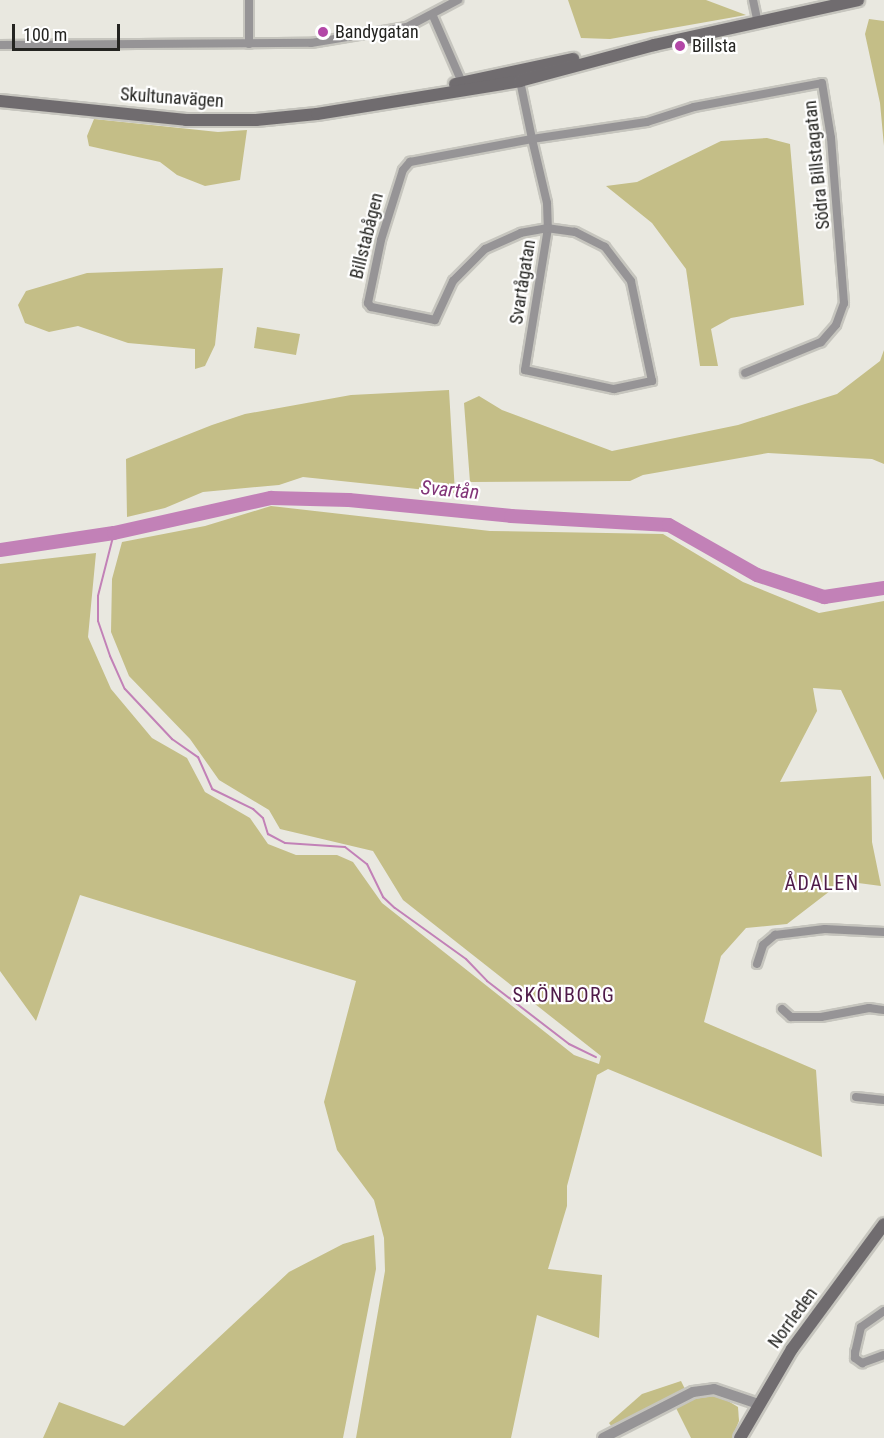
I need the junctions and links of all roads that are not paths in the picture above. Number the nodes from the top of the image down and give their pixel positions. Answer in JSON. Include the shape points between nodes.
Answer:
{"nodes":[{"id":1,"x":249,"y":0,"type":"edge"},
{"id":2,"x":458,"y":0,"type":"edge"},
{"id":3,"x":753,"y":0,"type":"edge"},
{"id":4,"x":858,"y":0,"type":"edge"},
{"id":5,"x":433,"y":16,"type":"junction"},
{"id":6,"x":758,"y":23,"type":"junction"},
{"id":7,"x":249,"y":44,"type":"junction"},
{"id":8,"x":0,"y":45,"type":"edge"},
{"id":9,"x":519,"y":76,"type":"junction"},
{"id":10,"x":464,"y":87,"type":"junction"},
{"id":11,"x":0,"y":101,"type":"edge"},
{"id":12,"x":532,"y":139,"type":"junction"},
{"id":13,"x":548,"y":228,"type":"junction"},
{"id":14,"x":745,"y":373,"type":"dead end"},
{"id":15,"x":652,"y":381,"type":"joint"},
{"id":16,"x":884,"y":932,"type":"edge"},
{"id":17,"x":757,"y":964,"type":"dead end"},
{"id":18,"x":782,"y":1009,"type":"dead end"},
{"id":19,"x":884,"y":1010,"type":"edge"},
{"id":20,"x":856,"y":1097,"type":"dead end"},
{"id":21,"x":884,"y":1100,"type":"edge"},
{"id":22,"x":884,"y":1224,"type":"edge"},
{"id":23,"x":884,"y":1311,"type":"edge"},
{"id":24,"x":884,"y":1355,"type":"edge"},
{"id":25,"x":758,"y":1404,"type":"junction"},
{"id":26,"x":603,"y":1438,"type":"edge"},
{"id":27,"x":740,"y":1438,"type":"edge"}],
"edges":[{"from":1,"to":7,"type":"street"},
{"from":2,"to":5,"type":"street"},
{"from":3,"to":6,"type":"street"},
{"from":4,"to":6,"type":"main road","name":"Skultunavägen"},
{"from":5,"to":7,"type":"street","via":[[407,27],[341,39]]},
{"from":5,"to":10,"type":"street"},
{"from":6,"to":9,"type":"main road","name":"Skultunavägen"},
{"from":7,"to":8,"type":"street"},
{"from":9,"to":10,"type":"main road","name":"Skultunavägen"},
{"from":9,"to":12,"type":"street","name":"Svartågatan"},
{"from":10,"to":11,"type":"main road","name":"Skultunavägen","via":[[342,110],[256,120],[186,120]]},
{"from":12,"to":13,"type":"street","name":"Svartågatan","via":[[547,203]]},
{"from":12,"to":13,"type":"street","name":"Billstabågen","via":[[405,165],[381,240],[368,303],[375,308],[435,320],[453,281],[472,259],[513,235]]},
{"from":12,"to":14,"type":"street","name":"Södra Billstagatan","via":[[647,122],[694,107],[817,83],[826,87],[845,276],[844,303],[836,325],[821,342]]},
{"from":13,"to":15,"type":"street","name":"Billstabågen","via":[[590,238],[605,247],[625,269],[636,299]]},
{"from":13,"to":15,"type":"street","name":"Svartågatan","via":[[525,370],[614,389]]},
{"from":16,"to":17,"type":"street","via":[[825,929],[775,935],[763,945]]},
{"from":18,"to":19,"type":"street","via":[[791,1017],[822,1017],[869,1008]]},
{"from":20,"to":21,"type":"street"},
{"from":22,"to":25,"type":"main road","name":"Norrleden","via":[[792,1349]]},
{"from":23,"to":24,"type":"street","via":[[861,1327],[855,1358],[862,1363]]},
{"from":25,"to":26,"type":"street","via":[[714,1389],[693,1392]]},
{"from":25,"to":27,"type":"main road","name":"Norrleden"}]}
